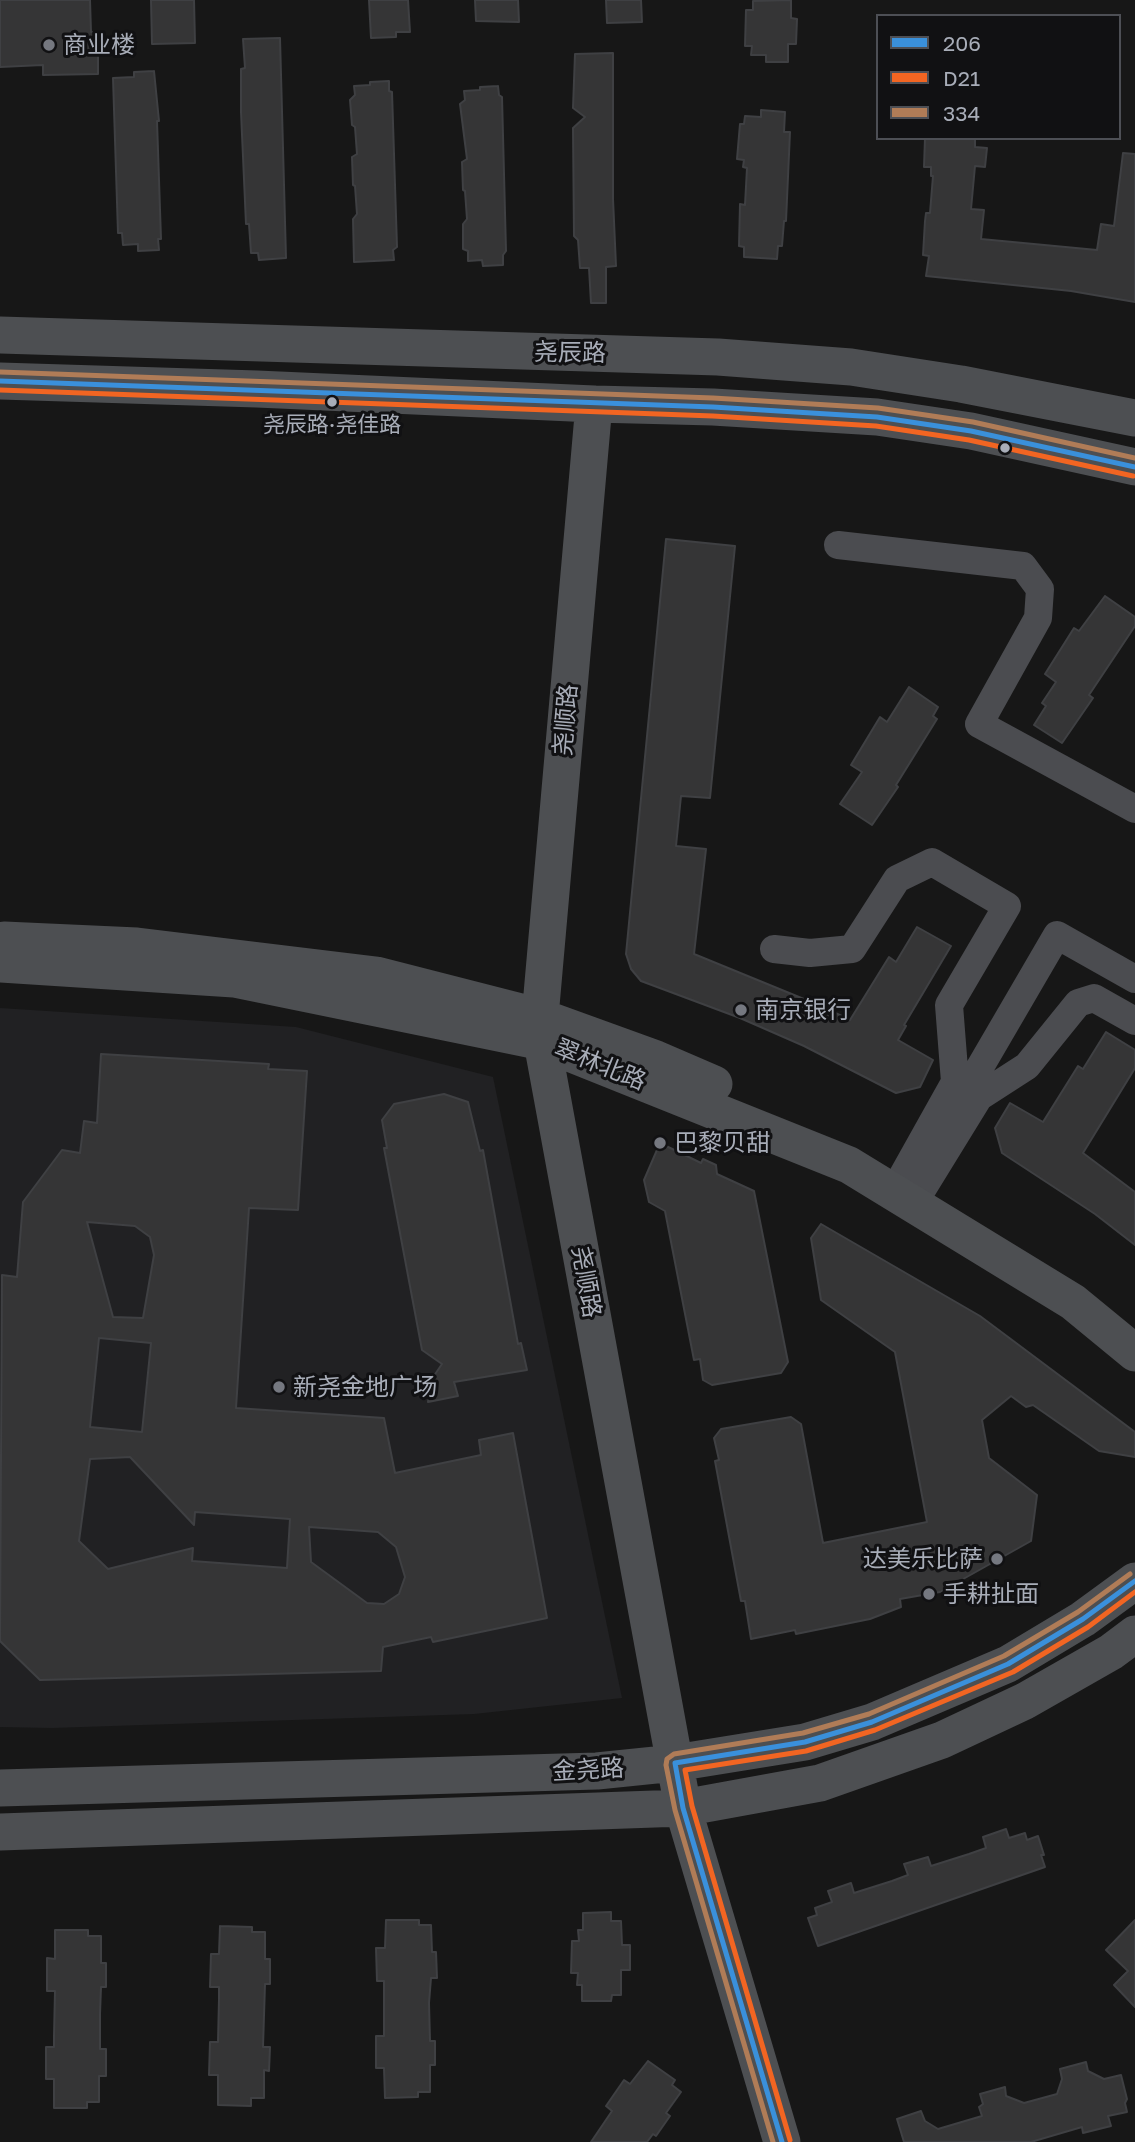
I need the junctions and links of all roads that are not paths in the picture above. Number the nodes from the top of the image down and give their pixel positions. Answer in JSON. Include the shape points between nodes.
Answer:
{"nodes":[{"id":1,"x":0,"y":335,"type":"edge"},
{"id":2,"x":0,"y":381,"type":"edge"},
{"id":3,"x":594,"y":404,"type":"junction"},
{"id":4,"x":1135,"y":418,"type":"edge"},
{"id":5,"x":1135,"y":467,"type":"edge"},
{"id":6,"x":838,"y":545,"type":"dead end"},
{"id":7,"x":1135,"y":809,"type":"edge"},
{"id":8,"x":0,"y":940,"type":"edge"},
{"id":9,"x":774,"y":949,"type":"dead end"},
{"id":10,"x":0,"y":964,"type":"edge"},
{"id":11,"x":1135,"y":979,"type":"edge"},
{"id":12,"x":1135,"y":1021,"type":"edge"},
{"id":13,"x":541,"y":1030,"type":"junction"},
{"id":14,"x":913,"y":1182,"type":"junction"},
{"id":15,"x":1135,"y":1326,"type":"edge"},
{"id":16,"x":1135,"y":1353,"type":"edge"},
{"id":17,"x":1135,"y":1581,"type":"edge"},
{"id":18,"x":1135,"y":1634,"type":"edge"},
{"id":19,"x":675,"y":1763,"type":"junction"},
{"id":20,"x":0,"y":1788,"type":"edge"},
{"id":21,"x":683,"y":1808,"type":"junction"},
{"id":22,"x":0,"y":1832,"type":"edge"},
{"id":23,"x":782,"y":2142,"type":"edge"}],
"edges":[{"from":1,"to":4,"type":"main road","name":"尧辰路","via":[[732,358],[863,369]]},
{"from":2,"to":3,"type":"main road","name":"尧辰路"},
{"from":3,"to":5,"type":"main road","name":"尧辰路","via":[[877,417],[971,431]]},
{"from":3,"to":13,"type":"main road","name":"尧顺路"},
{"from":6,"to":7,"type":"street","via":[[1023,566],[1040,589],[1038,618],[978,724]]},
{"from":8,"to":13,"type":"main road","name":"翠林北路","via":[[137,946],[376,975]]},
{"from":9,"to":14,"type":"street","via":[[810,953],[852,949],[897,879],[932,862],[1007,906],[949,1005],[955,1082]]},
{"from":10,"to":13,"type":"main road","name":"翠林北路","via":[[234,979]]},
{"from":11,"to":14,"type":"street","via":[[1057,935]]},
{"from":12,"to":14,"type":"street","via":[[1094,998],[1078,1003],[1027,1066],[978,1097]]},
{"from":13,"to":14,"type":"main road","name":"翠林北路","via":[[656,1059],[835,1136]]},
{"from":13,"to":16,"type":"main road","name":"翠林北路","via":[[849,1165],[1073,1302]]},
{"from":13,"to":19,"type":"main road","name":"尧顺路"},
{"from":14,"to":15,"type":"main road","name":"翠林北路","via":[[1078,1281]]},
{"from":17,"to":19,"type":"main road","name":"金尧路","via":[[1008,1664],[872,1722],[805,1742]]},
{"from":18,"to":21,"type":"main road","name":"金尧路","via":[[1025,1701],[942,1740],[820,1783]]},
{"from":19,"to":20,"type":"main road","name":"金尧路","via":[[597,1771]]},
{"from":19,"to":21,"type":"main road","name":"尧顺路"},
{"from":21,"to":22,"type":"main road","name":"金尧路"},
{"from":21,"to":23,"type":"main road","name":"尧顺路"}]}
